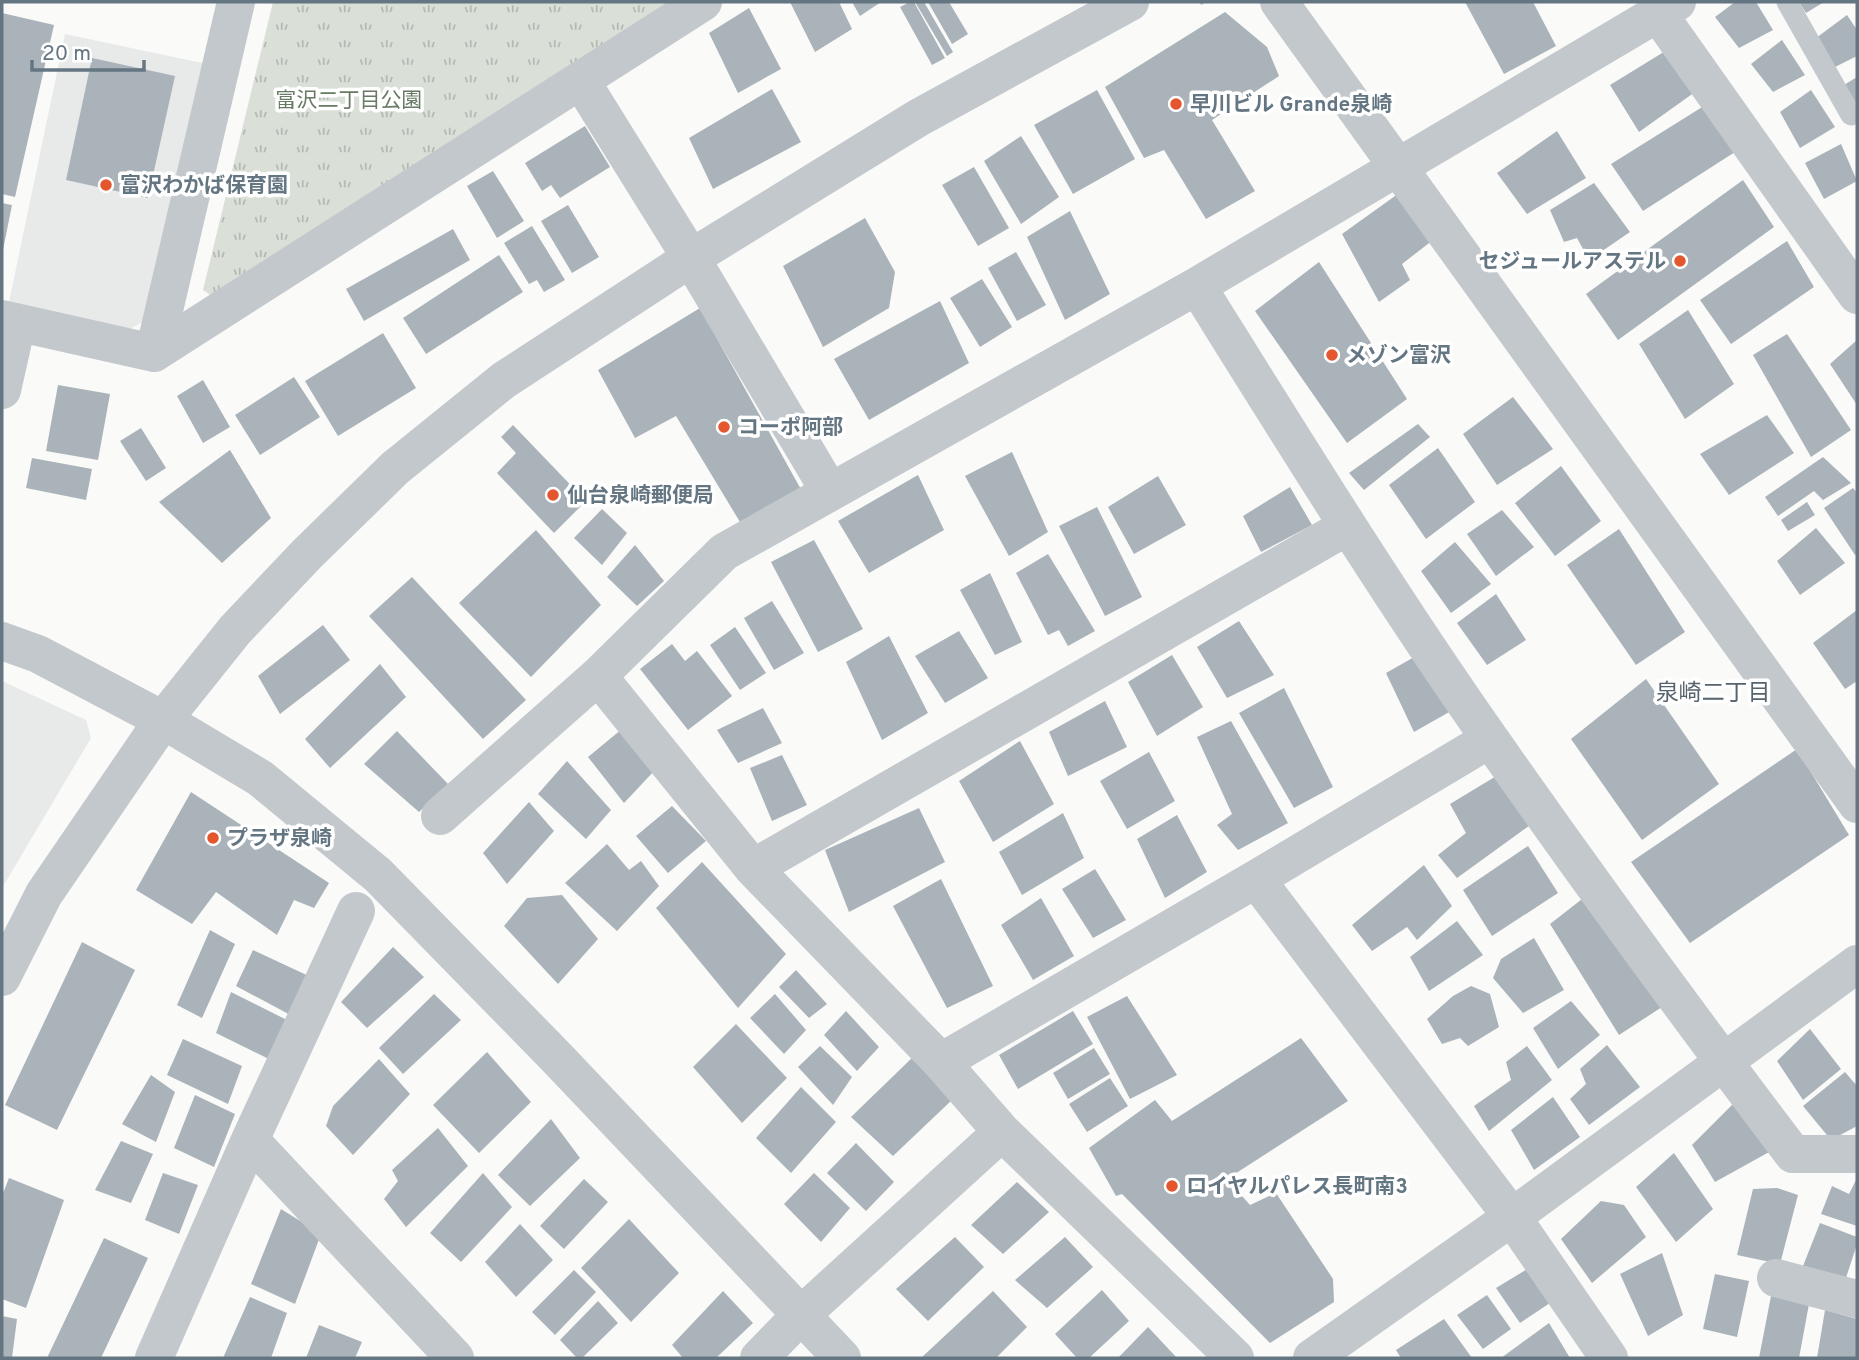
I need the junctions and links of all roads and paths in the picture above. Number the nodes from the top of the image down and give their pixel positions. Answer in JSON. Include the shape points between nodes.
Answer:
{"nodes":[{"id":1,"x":236,"y":2,"type":"edge"},
{"id":2,"x":703,"y":2,"type":"edge"},
{"id":3,"x":1130,"y":2,"type":"edge"},
{"id":4,"x":1279,"y":2,"type":"edge"},
{"id":5,"x":1787,"y":2,"type":"edge"},
{"id":6,"x":1667,"y":7,"type":"edge"},
{"id":7,"x":581,"y":81,"type":"junction"},
{"id":8,"x":1851,"y":115,"type":"dead end"},
{"id":9,"x":1398,"y":168,"type":"junction"},
{"id":10,"x":691,"y":258,"type":"junction"},
{"id":11,"x":1197,"y":286,"type":"junction"},
{"id":12,"x":1857,"y":295,"type":"edge"},
{"id":13,"x":9,"y":321,"type":"edge"},
{"id":14,"x":154,"y":353,"type":"junction"},
{"id":15,"x":2,"y":390,"type":"edge"},
{"id":16,"x":830,"y":492,"type":"junction"},
{"id":17,"x":1348,"y":526,"type":"junction"},
{"id":18,"x":2,"y":641,"type":"edge"},
{"id":19,"x":598,"y":676,"type":"junction"},
{"id":20,"x":163,"y":720,"type":"junction"},
{"id":21,"x":1490,"y":738,"type":"junction"},
{"id":22,"x":1857,"y":804,"type":"edge"},
{"id":23,"x":440,"y":816,"type":"dead end"},
{"id":24,"x":754,"y":868,"type":"junction"},
{"id":25,"x":1256,"y":879,"type":"junction"},
{"id":26,"x":356,"y":911,"type":"dead end"},
{"id":27,"x":1857,"y":964,"type":"edge"},
{"id":28,"x":2,"y":977,"type":"edge"},
{"id":29,"x":941,"y":1062,"type":"junction"},
{"id":30,"x":1724,"y":1063,"type":"junction"},
{"id":31,"x":1002,"y":1132,"type":"junction"},
{"id":32,"x":250,"y":1140,"type":"junction"},
{"id":33,"x":1857,"y":1154,"type":"edge"},
{"id":34,"x":1512,"y":1217,"type":"junction"},
{"id":35,"x":1776,"y":1278,"type":"dead end"},
{"id":36,"x":1857,"y":1299,"type":"edge"},
{"id":37,"x":800,"y":1316,"type":"junction"},
{"id":38,"x":452,"y":1357,"type":"edge"},
{"id":39,"x":154,"y":1358,"type":"edge"},
{"id":40,"x":759,"y":1358,"type":"edge"},
{"id":41,"x":842,"y":1358,"type":"edge"},
{"id":42,"x":1235,"y":1358,"type":"edge"},
{"id":43,"x":1312,"y":1358,"type":"edge"},
{"id":44,"x":1609,"y":1358,"type":"edge"}],
"edges":[{"from":1,"to":14,"type":"street"},
{"from":2,"to":7,"type":"street"},
{"from":3,"to":10,"type":"street","via":[[918,118]]},
{"from":4,"to":9,"type":"street"},
{"from":5,"to":8,"type":"lane"},
{"from":6,"to":9,"type":"street"},
{"from":6,"to":12,"type":"street"},
{"from":7,"to":10,"type":"street"},
{"from":7,"to":14,"type":"street"},
{"from":9,"to":11,"type":"street"},
{"from":9,"to":22,"type":"street"},
{"from":10,"to":16,"type":"street"},
{"from":10,"to":20,"type":"street","via":[[504,380],[395,468],[235,630]]},
{"from":11,"to":16,"type":"street"},
{"from":11,"to":17,"type":"street"},
{"from":13,"to":14,"type":"street"},
{"from":13,"to":15,"type":"street"},
{"from":16,"to":19,"type":"street","via":[[724,552]]},
{"from":17,"to":21,"type":"street"},
{"from":17,"to":24,"type":"street"},
{"from":18,"to":20,"type":"street","via":[[38,654]]},
{"from":19,"to":23,"type":"street"},
{"from":19,"to":24,"type":"street"},
{"from":20,"to":28,"type":"street","via":[[44,894]]},
{"from":20,"to":37,"type":"street","via":[[260,778],[378,875]]},
{"from":21,"to":25,"type":"street"},
{"from":21,"to":30,"type":"street"},
{"from":24,"to":29,"type":"street"},
{"from":25,"to":29,"type":"street"},
{"from":25,"to":34,"type":"street"},
{"from":26,"to":32,"type":"street"},
{"from":27,"to":30,"type":"street"},
{"from":29,"to":31,"type":"street"},
{"from":30,"to":33,"type":"street","via":[[1793,1154]]},
{"from":30,"to":34,"type":"street"},
{"from":31,"to":37,"type":"street"},
{"from":31,"to":42,"type":"street"},
{"from":32,"to":38,"type":"street"},
{"from":32,"to":39,"type":"street"},
{"from":34,"to":43,"type":"street"},
{"from":34,"to":44,"type":"street"},
{"from":35,"to":36,"type":"street"},
{"from":37,"to":40,"type":"street"},
{"from":37,"to":41,"type":"street"}]}
